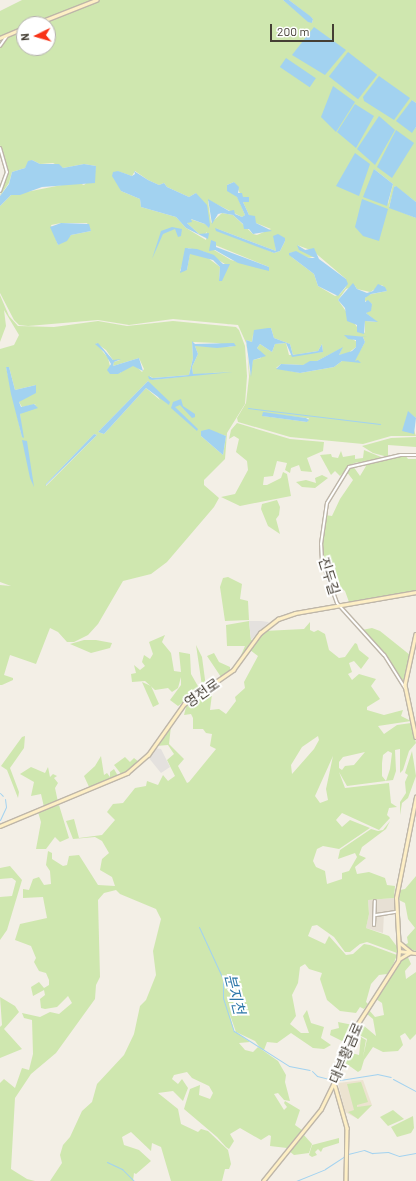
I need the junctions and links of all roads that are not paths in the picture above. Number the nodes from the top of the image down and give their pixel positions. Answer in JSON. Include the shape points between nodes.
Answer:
{"nodes":[{"id":1,"x":96,"y":0,"type":"edge"},
{"id":2,"x":55,"y":16,"type":"edge"},
{"id":3,"x":16,"y":32,"type":"edge"},
{"id":4,"x":8,"y":35,"type":"junction"},
{"id":5,"x":0,"y":38,"type":"edge"},
{"id":6,"x":0,"y":45,"type":"edge"},
{"id":7,"x":0,"y":148,"type":"edge"},
{"id":8,"x":0,"y":191,"type":"edge"},
{"id":9,"x":416,"y":455,"type":"edge"},
{"id":10,"x":416,"y":592,"type":"edge"},
{"id":11,"x":339,"y":605,"type":"junction"},
{"id":12,"x":416,"y":634,"type":"edge"},
{"id":13,"x":406,"y":688,"type":"junction"},
{"id":14,"x":416,"y":737,"type":"edge"},
{"id":15,"x":416,"y":797,"type":"edge"},
{"id":16,"x":0,"y":826,"type":"edge"},
{"id":17,"x":375,"y":901,"type":"dead end"},
{"id":18,"x":396,"y":912,"type":"junction"},
{"id":19,"x":376,"y":915,"type":"junction"},
{"id":20,"x":374,"y":925,"type":"dead end"},
{"id":21,"x":399,"y":941,"type":"junction"},
{"id":22,"x":400,"y":951,"type":"junction"},
{"id":23,"x":411,"y":952,"type":"junction"},
{"id":24,"x":416,"y":953,"type":"edge"},
{"id":25,"x":398,"y":961,"type":"junction"},
{"id":26,"x":334,"y":1082,"type":"junction"},
{"id":27,"x":263,"y":1181,"type":"edge"},
{"id":28,"x":346,"y":1181,"type":"edge"}],
"edges":[{"from":1,"to":2,"type":"street"},
{"from":3,"to":4,"type":"street"},
{"from":4,"to":5,"type":"street"},
{"from":4,"to":6,"type":"street"},
{"from":7,"to":8,"type":"street","via":[[7,172]]},
{"from":9,"to":11,"type":"street","name":"진두길","via":[[401,455],[351,465],[332,491],[325,511],[321,552],[330,587]]},
{"from":10,"to":11,"type":"street","name":"영전로"},
{"from":11,"to":13,"type":"street","name":"진두길","via":[[384,655]]},
{"from":11,"to":16,"type":"street","name":"영전로","via":[[291,614],[270,624],[257,636],[233,670],[184,704],[148,755],[127,773]]},
{"from":12,"to":13,"type":"street"},
{"from":13,"to":14,"type":"street"},
{"from":15,"to":18,"type":"street","name":"대부황금로","via":[[397,892]]},
{"from":17,"to":19,"type":"street"},
{"from":18,"to":19,"type":"street"},
{"from":18,"to":21,"type":"street","name":"대부황금로"},
{"from":19,"to":20,"type":"street"},
{"from":21,"to":22,"type":"street","name":"대부황금로"},
{"from":21,"to":23,"type":"street","via":[[403,948]]},
{"from":22,"to":23,"type":"street"},
{"from":22,"to":25,"type":"street","name":"대부황금로"},
{"from":23,"to":24,"type":"street"},
{"from":23,"to":25,"type":"street","via":[[403,955]]},
{"from":25,"to":26,"type":"street","name":"대부황금로","via":[[355,1028]]},
{"from":26,"to":27,"type":"street","name":"대부황금로","via":[[315,1118]]},
{"from":26,"to":28,"type":"street","via":[[346,1124]]}]}
